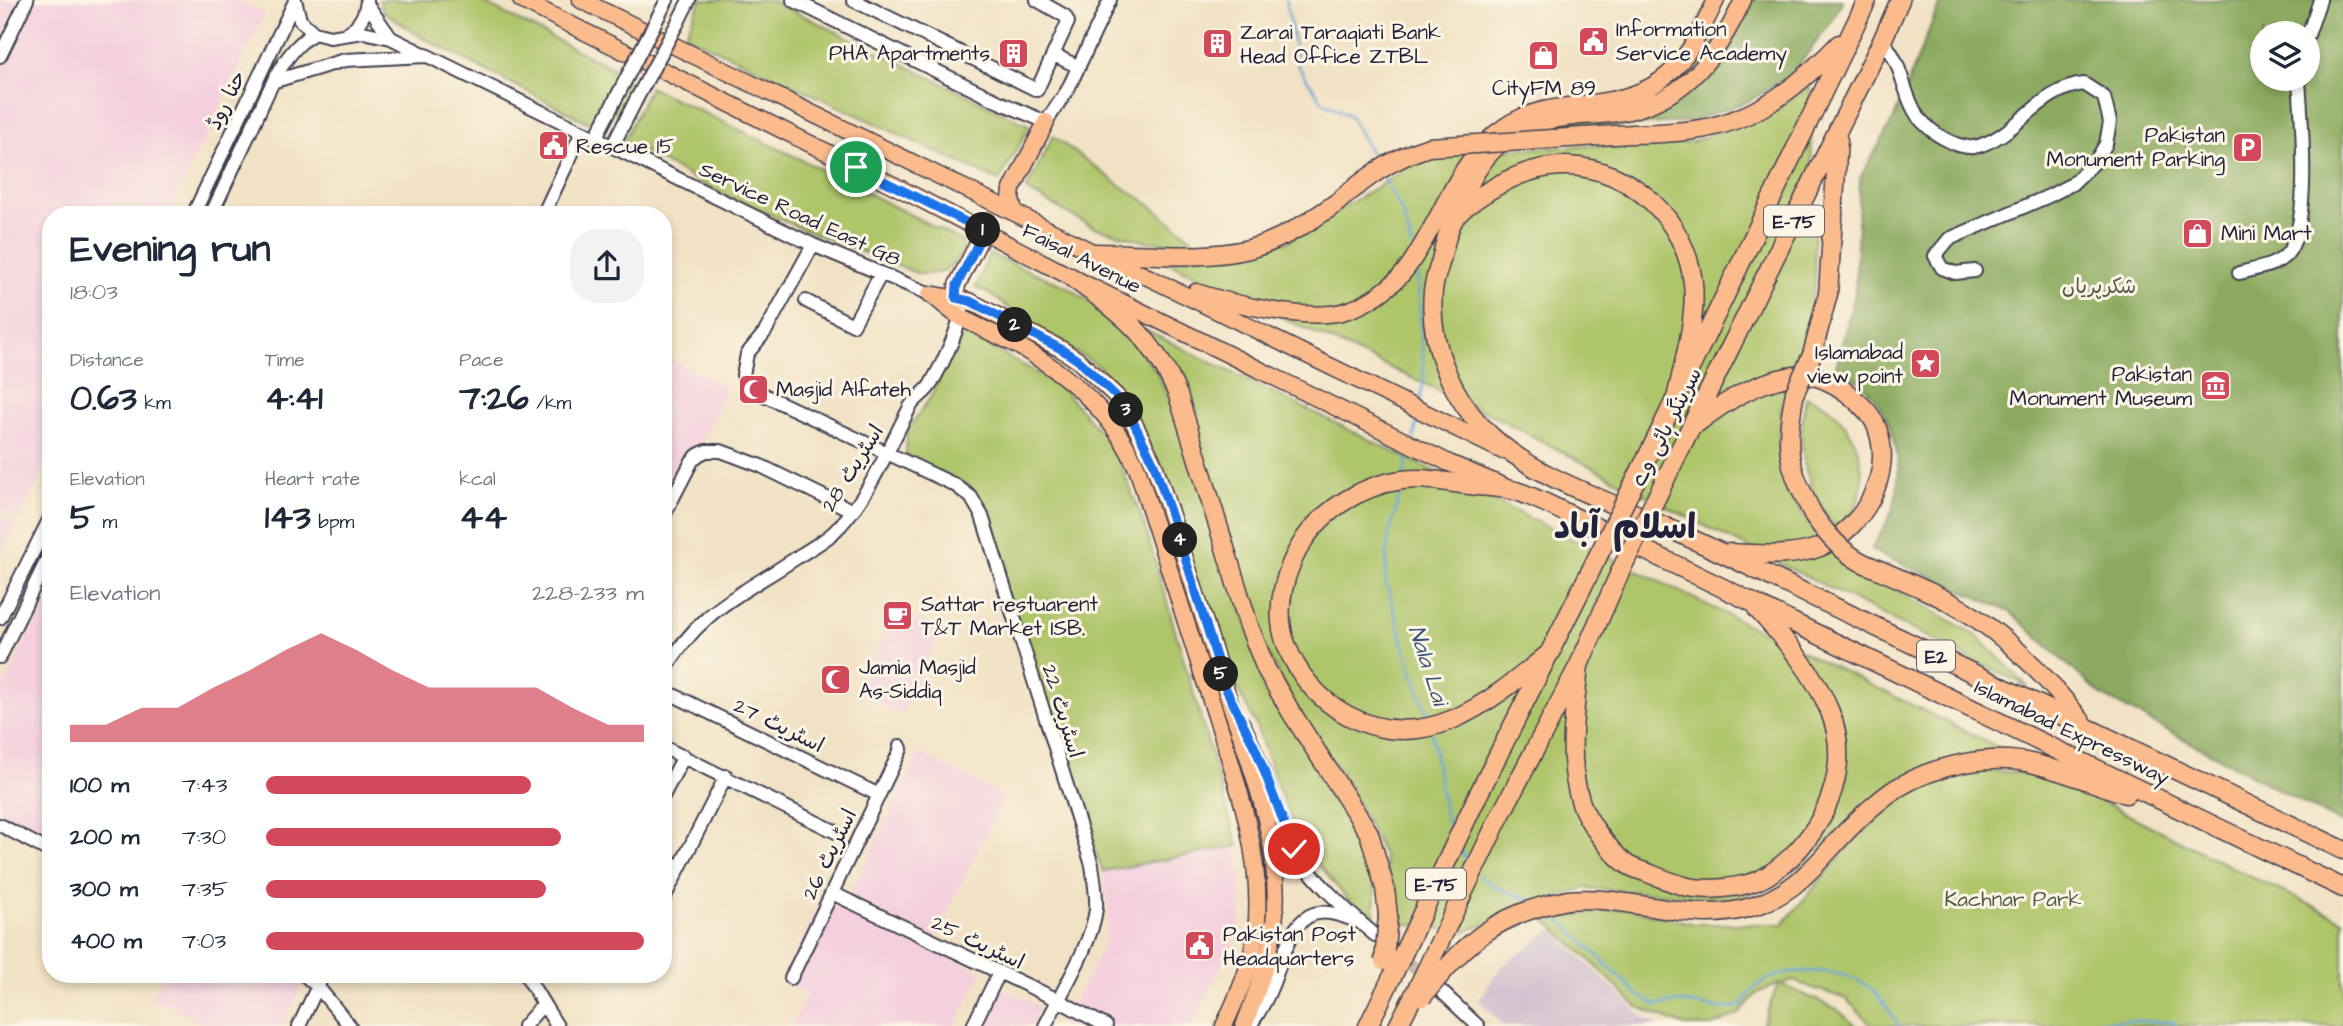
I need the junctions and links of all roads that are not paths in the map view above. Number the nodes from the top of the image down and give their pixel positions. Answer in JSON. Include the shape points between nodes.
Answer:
{"nodes":[{"id":1,"x":27,"y":0,"type":"edge"},
{"id":2,"x":295,"y":0,"type":"edge"},
{"id":3,"x":521,"y":0,"type":"edge"},
{"id":4,"x":581,"y":0,"type":"edge"},
{"id":5,"x":667,"y":0,"type":"edge"},
{"id":6,"x":689,"y":0,"type":"edge"},
{"id":7,"x":793,"y":0,"type":"edge"},
{"id":8,"x":853,"y":0,"type":"edge"},
{"id":9,"x":1037,"y":0,"type":"edge"},
{"id":10,"x":1110,"y":0,"type":"edge"},
{"id":11,"x":1716,"y":0,"type":"edge"},
{"id":12,"x":1743,"y":0,"type":"edge"},
{"id":13,"x":1867,"y":0,"type":"edge"},
{"id":14,"x":1900,"y":0,"type":"edge"},
{"id":15,"x":2320,"y":0,"type":"edge"},
{"id":16,"x":367,"y":2,"type":"edge"},
{"id":17,"x":2313,"y":21,"type":"edge"},
{"id":18,"x":1851,"y":32,"type":"junction"},
{"id":19,"x":314,"y":33,"type":"junction"},
{"id":20,"x":346,"y":34,"type":"junction"},
{"id":21,"x":391,"y":38,"type":"junction"},
{"id":22,"x":1882,"y":41,"type":"junction"},
{"id":23,"x":426,"y":55,"type":"junction"},
{"id":24,"x":1054,"y":55,"type":"junction"},
{"id":25,"x":0,"y":56,"type":"edge"},
{"id":26,"x":1079,"y":67,"type":"junction"},
{"id":27,"x":275,"y":81,"type":"junction"},
{"id":28,"x":2300,"y":91,"type":"edge"},
{"id":29,"x":1046,"y":122,"type":"junction"},
{"id":30,"x":1839,"y":130,"type":"junction"},
{"id":31,"x":582,"y":132,"type":"junction"},
{"id":32,"x":596,"y":139,"type":"junction"},
{"id":33,"x":612,"y":147,"type":"junction"},
{"id":34,"x":986,"y":198,"type":"junction"},
{"id":35,"x":197,"y":206,"type":"edge"},
{"id":36,"x":215,"y":206,"type":"edge"},
{"id":37,"x":547,"y":206,"type":"edge"},
{"id":38,"x":1449,"y":210,"type":"junction"},
{"id":39,"x":1015,"y":213,"type":"junction"},
{"id":40,"x":984,"y":231,"type":"junction"},
{"id":41,"x":813,"y":246,"type":"junction"},
{"id":42,"x":1094,"y":254,"type":"junction"},
{"id":43,"x":1975,"y":271,"type":"dead end"},
{"id":44,"x":2239,"y":273,"type":"dead end"},
{"id":45,"x":881,"y":274,"type":"junction"},
{"id":46,"x":1071,"y":277,"type":"junction"},
{"id":47,"x":1150,"y":278,"type":"junction"},
{"id":48,"x":930,"y":294,"type":"joint"},
{"id":49,"x":806,"y":301,"type":"dead end"},
{"id":50,"x":959,"y":308,"type":"junction"},
{"id":51,"x":1018,"y":327,"type":"junction"},
{"id":52,"x":1010,"y":342,"type":"junction"},
{"id":53,"x":1675,"y":404,"type":"junction"},
{"id":54,"x":1688,"y":434,"type":"junction"},
{"id":55,"x":887,"y":452,"type":"junction"},
{"id":56,"x":1528,"y":464,"type":"junction"},
{"id":57,"x":1515,"y":491,"type":"junction"},
{"id":58,"x":672,"y":500,"type":"edge"},
{"id":59,"x":853,"y":511,"type":"junction"},
{"id":60,"x":42,"y":534,"type":"edge"},
{"id":61,"x":1723,"y":553,"type":"junction"},
{"id":62,"x":42,"y":570,"type":"edge"},
{"id":63,"x":1750,"y":601,"type":"junction"},
{"id":64,"x":0,"y":618,"type":"edge"},
{"id":65,"x":1552,"y":651,"type":"junction"},
{"id":66,"x":0,"y":657,"type":"edge"},
{"id":67,"x":672,"y":658,"type":"edge"},
{"id":68,"x":1578,"y":666,"type":"junction"},
{"id":69,"x":1226,"y":689,"type":"junction"},
{"id":70,"x":672,"y":694,"type":"edge"},
{"id":71,"x":2087,"y":729,"type":"junction"},
{"id":72,"x":900,"y":746,"type":"dead end"},
{"id":73,"x":672,"y":751,"type":"edge"},
{"id":74,"x":684,"y":756,"type":"junction"},
{"id":75,"x":726,"y":776,"type":"junction"},
{"id":76,"x":672,"y":779,"type":"edge"},
{"id":77,"x":879,"y":795,"type":"junction"},
{"id":78,"x":2199,"y":819,"type":"junction"},
{"id":79,"x":0,"y":825,"type":"edge"},
{"id":80,"x":1267,"y":829,"type":"junction"},
{"id":81,"x":836,"y":832,"type":"dead end"},
{"id":82,"x":1249,"y":833,"type":"junction"},
{"id":83,"x":42,"y":847,"type":"edge"},
{"id":84,"x":2343,"y":850,"type":"edge"},
{"id":85,"x":672,"y":863,"type":"edge"},
{"id":86,"x":680,"y":867,"type":"junction"},
{"id":87,"x":672,"y":883,"type":"edge"},
{"id":88,"x":2343,"y":888,"type":"edge"},
{"id":89,"x":832,"y":893,"type":"junction"},
{"id":90,"x":1360,"y":922,"type":"junction"},
{"id":91,"x":1376,"y":935,"type":"tunnel mouth"},
{"id":92,"x":1388,"y":968,"type":"junction"},
{"id":93,"x":999,"y":974,"type":"junction"},
{"id":94,"x":791,"y":978,"type":"dead end"},
{"id":95,"x":319,"y":983,"type":"edge"},
{"id":96,"x":322,"y":983,"type":"edge"},
{"id":97,"x":531,"y":983,"type":"edge"},
{"id":98,"x":1441,"y":991,"type":"tunnel mouth"},
{"id":99,"x":1420,"y":992,"type":"junction"},
{"id":100,"x":1058,"y":1000,"type":"junction"},
{"id":101,"x":546,"y":1008,"type":"junction"},
{"id":102,"x":1372,"y":1019,"type":"edge"},
{"id":103,"x":1399,"y":1025,"type":"edge"},
{"id":104,"x":299,"y":1026,"type":"edge"},
{"id":105,"x":350,"y":1026,"type":"edge"},
{"id":106,"x":524,"y":1026,"type":"edge"},
{"id":107,"x":557,"y":1026,"type":"edge"},
{"id":108,"x":973,"y":1026,"type":"edge"},
{"id":109,"x":1045,"y":1026,"type":"edge"},
{"id":110,"x":1107,"y":1026,"type":"edge"},
{"id":111,"x":1224,"y":1026,"type":"edge"},
{"id":112,"x":1244,"y":1026,"type":"edge"},
{"id":113,"x":1250,"y":1026,"type":"edge"},
{"id":114,"x":1478,"y":1026,"type":"edge"}],
"edges":[{"from":1,"to":25,"type":"street"},
{"from":2,"to":19,"type":"street","via":[[300,20]]},
{"from":2,"to":35,"type":"street","name":"حنا روڈ"},
{"from":3,"to":40,"type":"main road","name":"Faisal Avenue"},
{"from":4,"to":34,"type":"main road","name":"Faisal Avenue"},
{"from":5,"to":32,"type":"street","bridge":true},
{"from":6,"to":33,"type":"street","bridge":true},
{"from":7,"to":29,"type":"street"},
{"from":8,"to":24,"type":"street","via":[[1037,90]]},
{"from":9,"to":24,"type":"street","via":[[1068,22]]},
{"from":10,"to":26,"type":"street"},
{"from":11,"to":38,"type":"main road","via":[[1684,58],[1646,90],[1624,98],[1543,109],[1508,124],[1466,165]]},
{"from":12,"to":38,"type":"main road","via":[[1714,53],[1691,80],[1644,107],[1545,121],[1513,135],[1496,147]]},
{"from":13,"to":18,"type":"highway","name":"سرینگر ہائی وے","number":"E-75"},
{"from":14,"to":22,"type":"highway","name":"سرینگر ہائی وے","number":"E-75"},
{"from":15,"to":17,"type":"street"},
{"from":16,"to":20,"type":"street","via":[[359,24]]},
{"from":16,"to":21,"type":"street"},
{"from":18,"to":42,"type":"highway","bridge":true,"via":[[1810,75],[1775,101],[1731,121],[1699,129],[1429,147],[1384,165],[1335,204],[1283,236],[1249,249],[1186,256]]},
{"from":18,"to":53,"type":"highway","name":"سرینگر ہائی وے","number":"E-75"},
{"from":19,"to":20,"type":"street"},
{"from":19,"to":27,"type":"street","name":"حنا روڈ","via":[[293,51]]},
{"from":20,"to":21,"type":"street"},
{"from":21,"to":23,"type":"street","name":"Service Road East G8"},
{"from":22,"to":30,"type":"highway","name":"سرینگر ہائی وے","number":"E-75"},
{"from":22,"to":43,"type":"street","via":[[1892,52],[1918,117],[1953,144],[1972,147],[1991,140],[2069,86],[2084,84],[2104,97],[2110,122],[2106,144],[2073,184],[1949,239],[1935,256],[1942,268],[1955,273]]},
{"from":23,"to":27,"type":"street","via":[[345,60]]},
{"from":23,"to":31,"type":"street","name":"Service Road East G8"},
{"from":24,"to":26,"type":"street"},
{"from":26,"to":29,"type":"street"},
{"from":27,"to":36,"type":"street","name":"حنا روڈ"},
{"from":28,"to":44,"type":"street","via":[[2304,169],[2294,243],[2280,260]]},
{"from":29,"to":34,"type":"main road","via":[[1009,183]]},
{"from":29,"to":39,"type":"main road","via":[[1013,189]]},
{"from":30,"to":54,"type":"highway","name":"سرینگر ہائی وے","number":"E-75"},
{"from":30,"to":71,"type":"highway","bridge":true,"via":[[1828,294],[1788,426],[1789,457],[1799,488],[1823,530],[1845,553],[1974,617],[2058,690]]},
{"from":31,"to":32,"type":"street","name":"Service Road East G8"},
{"from":31,"to":37,"type":"street"},
{"from":32,"to":33,"type":"street","name":"Service Road East G8"},
{"from":33,"to":41,"type":"street","name":"Service Road East G8"},
{"from":34,"to":39,"type":"main road","name":"Faisal Avenue"},
{"from":38,"to":47,"type":"main road","via":[[1391,285],[1343,312],[1317,315],[1237,305]]},
{"from":38,"to":53,"type":"highway","via":[[1514,177],[1548,167],[1604,172],[1648,198],[1687,255],[1693,284]]},
{"from":38,"to":56,"type":"highway","name":"Islamabad Expressway","via":[[1433,290],[1434,328],[1443,368],[1470,413],[1493,438]]},
{"from":39,"to":42,"type":"main road","name":"Faisal Avenue"},
{"from":40,"to":46,"type":"main road","name":"Faisal Avenue"},
{"from":40,"to":50,"type":"main road","via":[[957,285]]},
{"from":41,"to":45,"type":"street","name":"Service Road East G8"},
{"from":41,"to":55,"type":"street","name":"اسٹریٹ 22","via":[[765,332],[747,354],[743,375],[749,388]]},
{"from":42,"to":47,"type":"main road","name":"Faisal Avenue"},
{"from":45,"to":48,"type":"street","name":"Service Road East G8"},
{"from":45,"to":49,"type":"street","via":[[853,325]]},
{"from":46,"to":57,"type":"main road","name":"Faisal Avenue"},
{"from":46,"to":92,"type":"highway","bridge":true,"via":[[1119,312],[1166,368],[1248,626],[1266,669],[1369,833],[1385,888]]},
{"from":47,"to":56,"type":"main road","name":"Faisal Avenue"},
{"from":48,"to":50,"type":"main road"},
{"from":50,"to":51,"type":"main road"},
{"from":50,"to":52,"type":"main road"},
{"from":50,"to":55,"type":"street","name":"اسٹریٹ 28","via":[[930,386],[912,403]]},
{"from":51,"to":52,"type":"main road"},
{"from":51,"to":69,"type":"main road","via":[[1079,361],[1131,417],[1154,464]]},
{"from":52,"to":82,"type":"main road","via":[[1045,362],[1092,399],[1129,448]]},
{"from":53,"to":65,"type":"highway","name":"سرینگر ہائی وے","number":"E-75","bridge":true},
{"from":54,"to":61,"type":"highway","via":[[1738,395],[1767,382],[1804,375],[1839,387],[1876,425],[1883,453],[1880,473],[1870,501],[1847,531],[1820,547],[1792,554]]},
{"from":54,"to":68,"type":"highway","name":"سرینگر ہائی وے","number":"E-75","bridge":true},
{"from":55,"to":59,"type":"street","name":"اسٹریٹ 28"},
{"from":55,"to":100,"type":"street","name":"اسٹریٹ 22","via":[[955,485],[971,497],[982,516],[1092,865],[1096,910],[1089,937]]},
{"from":56,"to":61,"type":"highway","name":"Islamabad Expressway","number":"E2"},
{"from":57,"to":63,"type":"highway","name":"Islamabad Expressway","number":"E2"},
{"from":57,"to":65,"type":"highway","name":"Islamabad Expressway","via":[[1418,479],[1370,487],[1337,506],[1312,528],[1295,553],[1280,611],[1285,641],[1304,677],[1334,708],[1361,723],[1403,730],[1449,722],[1489,700]]},
{"from":58,"to":59,"type":"street","via":[[692,461],[706,451],[761,466]]},
{"from":59,"to":67,"type":"street","name":"اسٹریٹ 28","via":[[832,534],[724,603],[699,624]]},
{"from":60,"to":64,"type":"street"},
{"from":61,"to":71,"type":"highway","name":"Islamabad Expressway","number":"E2"},
{"from":62,"to":66,"type":"street"},
{"from":63,"to":68,"type":"highway","via":[[1801,659],[1821,691],[1839,748],[1827,809],[1807,841],[1761,880],[1731,887],[1689,888],[1625,864],[1601,837],[1581,805],[1573,773]]},
{"from":63,"to":78,"type":"highway","name":"Islamabad Expressway","number":"E2"},
{"from":65,"to":92,"type":"highway","name":"سرینگر ہائی وے","number":"E-75","bridge":true},
{"from":68,"to":99,"type":"highway","name":"سرینگر ہائی وے","number":"E-75","bridge":true,"via":[[1498,820]]},
{"from":69,"to":80,"type":"main road"},
{"from":69,"to":90,"type":"street","via":[[1256,750],[1294,849]]},
{"from":70,"to":77,"type":"street","name":"اسٹریٹ 27"},
{"from":71,"to":84,"type":"highway","name":"Islamabad Expressway","number":"E2"},
{"from":72,"to":77,"type":"street","name":"اسٹریٹ 26"},
{"from":73,"to":74,"type":"street"},
{"from":74,"to":75,"type":"street"},
{"from":74,"to":76,"type":"street"},
{"from":75,"to":81,"type":"street"},
{"from":75,"to":86,"type":"street"},
{"from":77,"to":89,"type":"street","name":"اسٹریٹ 26"},
{"from":78,"to":88,"type":"highway","name":"Islamabad Expressway","number":"E2"},
{"from":78,"to":99,"type":"highway","bridge":true,"via":[[2035,764],[1975,762],[1928,773],[1896,789],[1856,822],[1798,884],[1768,901],[1710,915],[1604,898],[1568,900],[1513,915],[1483,932]]},
{"from":79,"to":83,"type":"street"},
{"from":80,"to":82,"type":"main road"},
{"from":80,"to":112,"type":"main road","via":[[1275,883],[1272,938]]},
{"from":82,"to":111,"type":"main road","via":[[1256,879],[1256,929],[1246,975]]},
{"from":85,"to":86,"type":"street"},
{"from":86,"to":87,"type":"street"},
{"from":89,"to":93,"type":"street","name":"اسٹریٹ 25"},
{"from":89,"to":94,"type":"street","name":"اسٹریٹ 26"},
{"from":90,"to":91,"type":"street"},
{"from":90,"to":113,"type":"street","via":[[1329,913],[1302,921]]},
{"from":92,"to":102,"type":"highway","name":"سرینگر ہائی وے","number":"E-75"},
{"from":93,"to":100,"type":"street","name":"اسٹریٹ 25"},
{"from":93,"to":108,"type":"street"},
{"from":95,"to":104,"type":"street"},
{"from":96,"to":105,"type":"street"},
{"from":97,"to":101,"type":"street"},
{"from":98,"to":114,"type":"street"},
{"from":99,"to":103,"type":"highway","name":"سرینگر ہائی وے","number":"E-75"},
{"from":100,"to":109,"type":"street","name":"اسٹریٹ 22"},
{"from":100,"to":110,"type":"street","name":"اسٹریٹ 25"},
{"from":101,"to":106,"type":"street","via":[[540,1008]]},
{"from":101,"to":107,"type":"street"}]}
